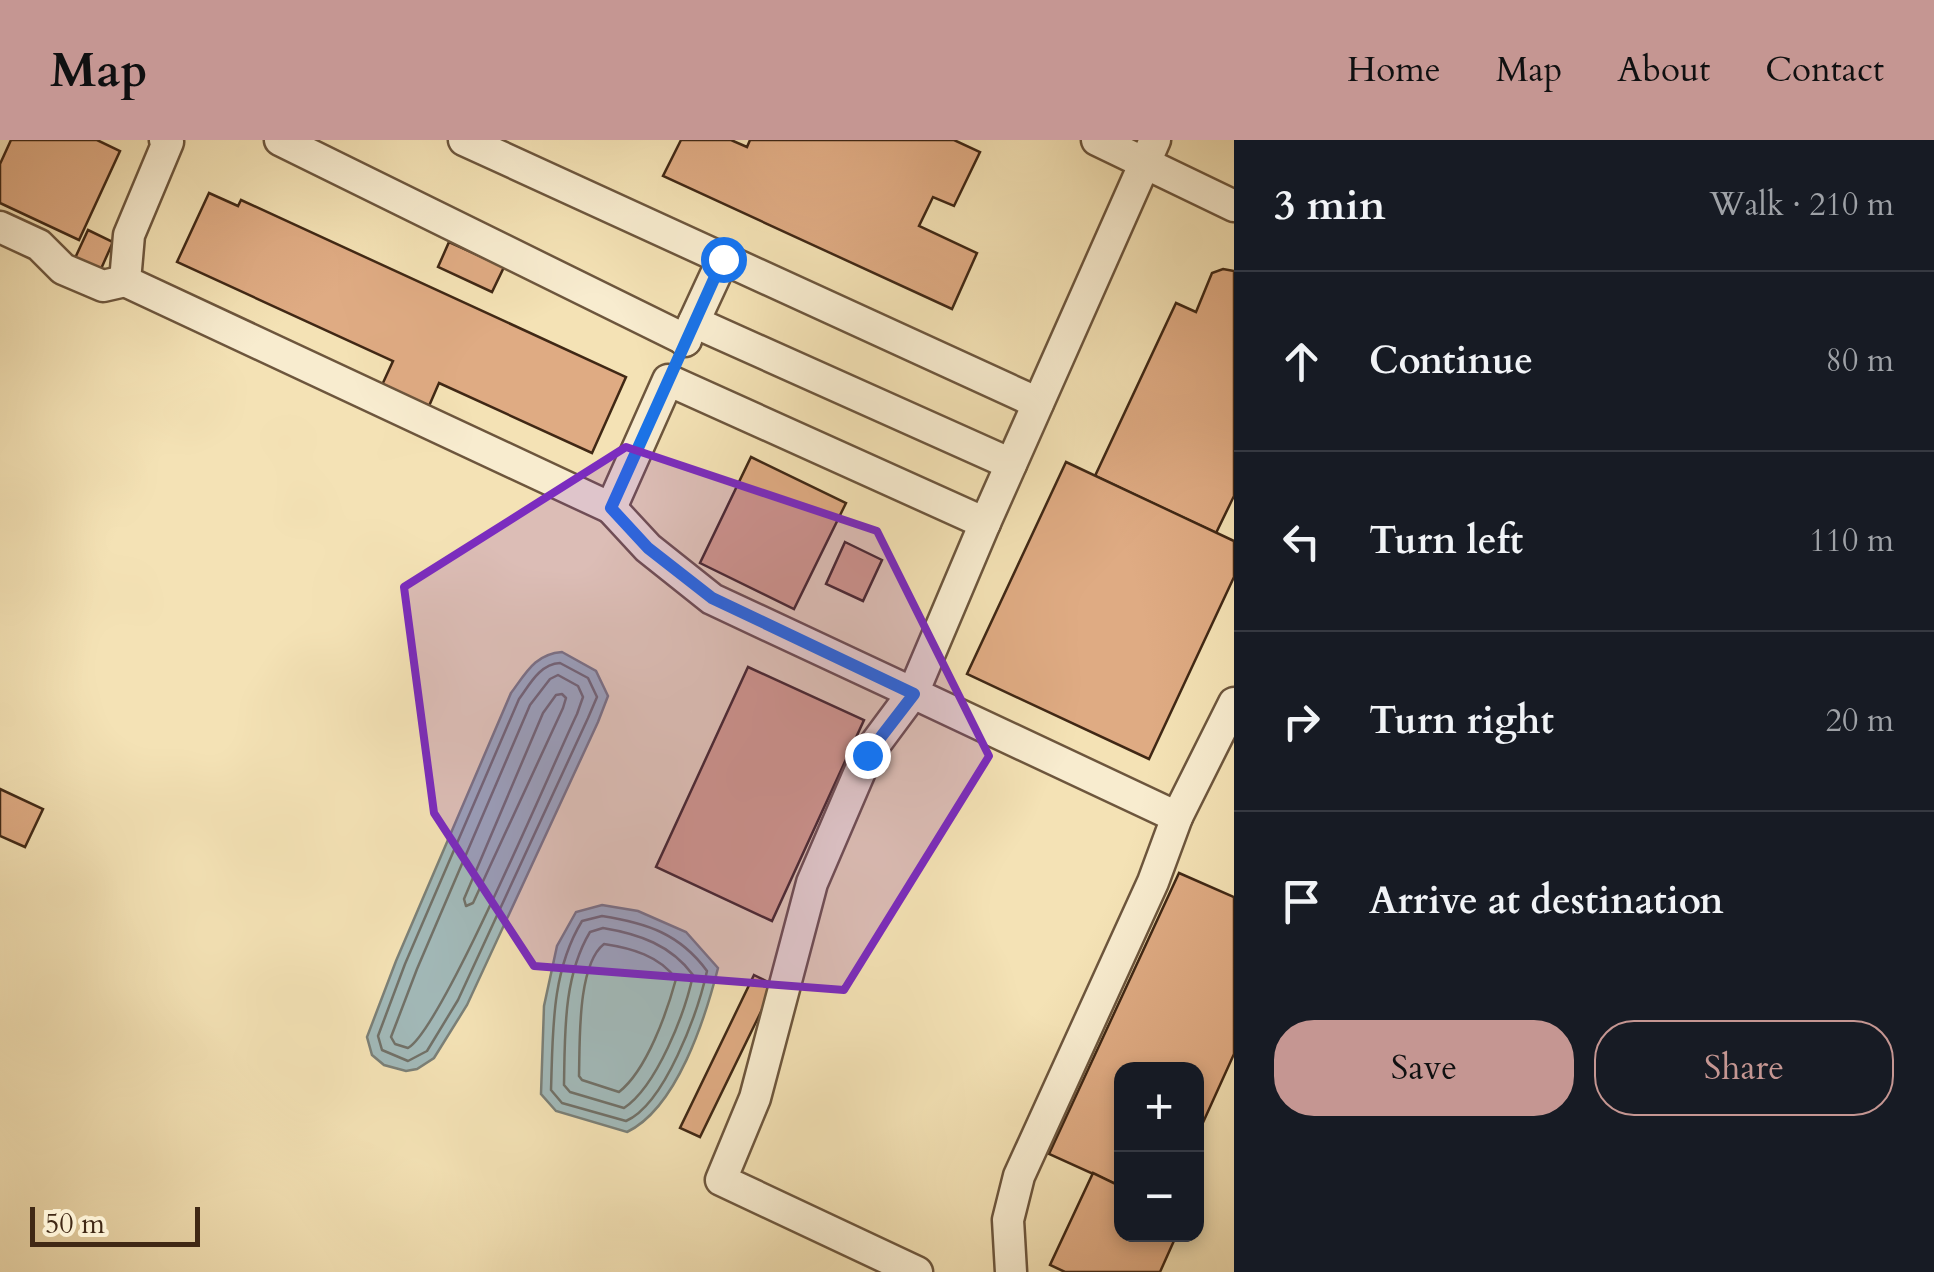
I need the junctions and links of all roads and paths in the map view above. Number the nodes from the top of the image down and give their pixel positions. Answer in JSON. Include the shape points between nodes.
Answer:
{"nodes":[{"id":1,"x":167,"y":140,"type":"edge"},
{"id":2,"x":280,"y":140,"type":"edge"},
{"id":3,"x":464,"y":140,"type":"edge"},
{"id":4,"x":1097,"y":140,"type":"edge"},
{"id":5,"x":1150,"y":151,"type":"edge"},
{"id":6,"x":1234,"y":206,"type":"edge"},
{"id":7,"x":0,"y":227,"type":"edge"},
{"id":8,"x":723,"y":259,"type":"junction"},
{"id":9,"x":124,"y":281,"type":"junction"},
{"id":10,"x":690,"y":331,"type":"junction"},
{"id":11,"x":668,"y":380,"type":"junction"},
{"id":12,"x":1038,"y":404,"type":"junction"},
{"id":13,"x":1011,"y":464,"type":"junction"},
{"id":14,"x":611,"y":508,"type":"junction"},
{"id":15,"x":985,"y":523,"type":"junction"},
{"id":16,"x":914,"y":694,"type":"junction"},
{"id":17,"x":1234,"y":703,"type":"edge"},
{"id":18,"x":1177,"y":817,"type":"junction"},
{"id":19,"x":918,"y":1272,"type":"edge"},
{"id":20,"x":1011,"y":1272,"type":"edge"}],
"edges":[{"from":1,"to":9,"type":"lane","via":[[129,234]]},
{"from":2,"to":10,"type":"lane"},
{"from":3,"to":8,"type":"lane"},
{"from":4,"to":5,"type":"lane"},
{"from":5,"to":6,"type":"lane"},
{"from":5,"to":12,"type":"lane"},
{"from":7,"to":9,"type":"lane","via":[[39,245],[63,269],[103,286]]},
{"from":8,"to":10,"type":"lane"},
{"from":8,"to":12,"type":"lane"},
{"from":9,"to":14,"type":"lane"},
{"from":10,"to":11,"type":"lane"},
{"from":10,"to":13,"type":"lane"},
{"from":11,"to":14,"type":"lane"},
{"from":11,"to":15,"type":"lane"},
{"from":12,"to":13,"type":"lane"},
{"from":13,"to":15,"type":"lane"},
{"from":14,"to":16,"type":"lane","via":[[648,548],[712,598]]},
{"from":15,"to":16,"type":"lane"},
{"from":16,"to":18,"type":"lane"},
{"from":16,"to":19,"type":"lane","via":[[867,755],[812,883],[755,1098],[721,1180]]},
{"from":17,"to":18,"type":"lane"},
{"from":18,"to":20,"type":"lane","via":[[1019,1176],[1008,1220]]}]}
